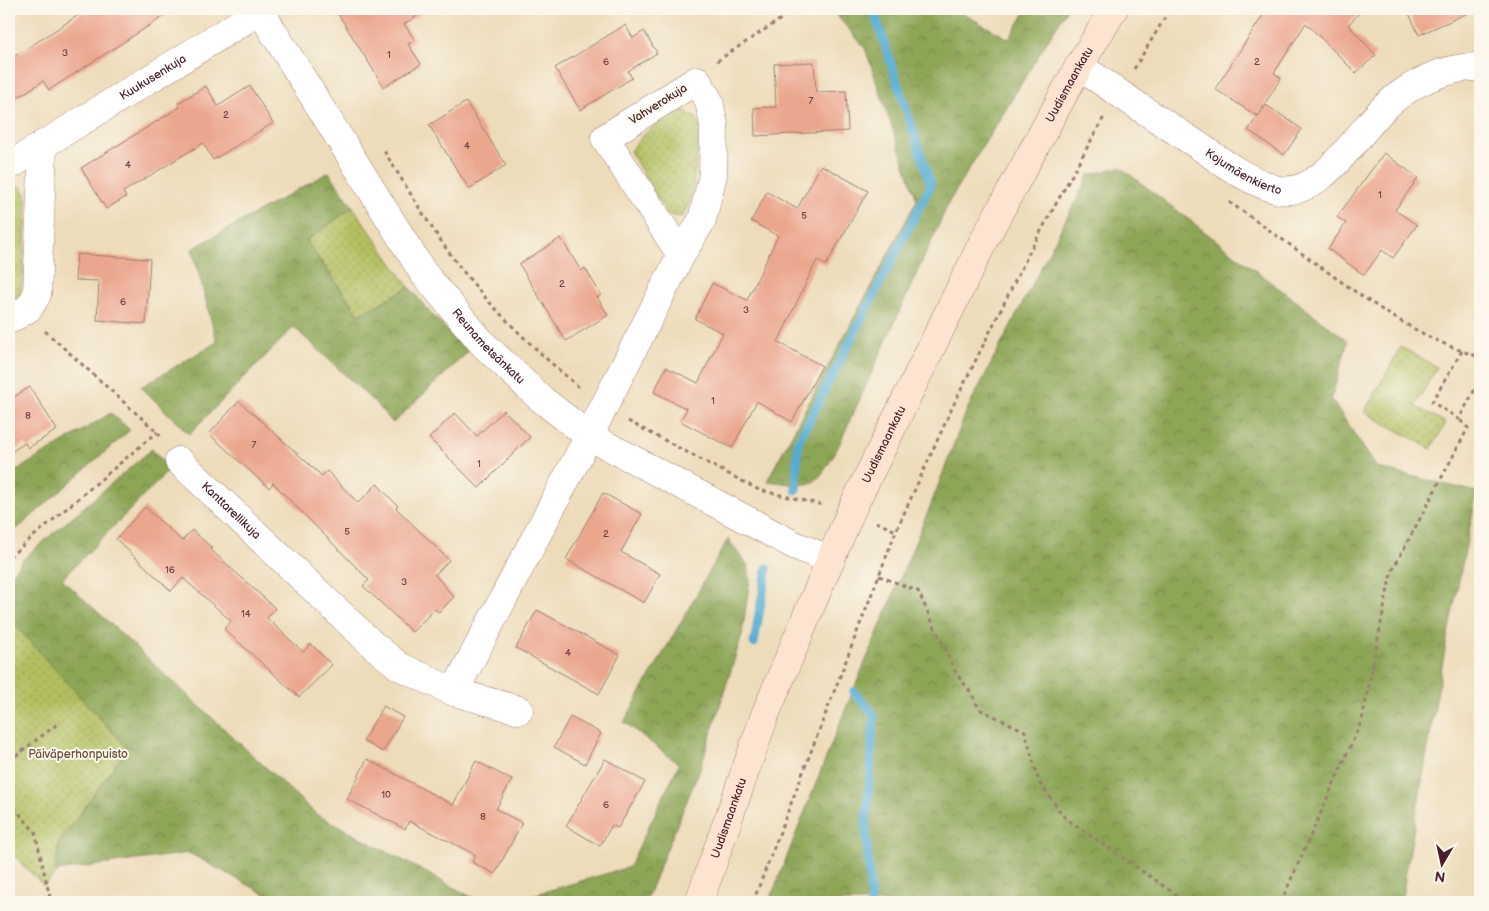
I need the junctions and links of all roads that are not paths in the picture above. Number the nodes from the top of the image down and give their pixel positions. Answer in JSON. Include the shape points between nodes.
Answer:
{"nodes":[{"id":1,"x":261,"y":9,"type":"edge"},
{"id":2,"x":1114,"y":9,"type":"edge"},
{"id":3,"x":1079,"y":66,"type":"junction"},
{"id":4,"x":1480,"y":66,"type":"edge"},
{"id":5,"x":44,"y":144,"type":"junction"},
{"id":6,"x":9,"y":166,"type":"edge"},
{"id":7,"x":681,"y":254,"type":"junction"},
{"id":8,"x":19,"y":314,"type":"edge"},
{"id":9,"x":589,"y":436,"type":"junction"},
{"id":10,"x":179,"y":461,"type":"road end"},
{"id":11,"x":831,"y":560,"type":"junction"},
{"id":12,"x":454,"y":692,"type":"junction"},
{"id":13,"x":519,"y":710,"type":"dead end"},
{"id":14,"x":700,"y":902,"type":"edge"}],
"edges":[{"from":1,"to":5,"type":"street","name":"Kuukusenkuja"},
{"from":1,"to":9,"type":"street","name":"Reunametsänkatu","via":[[424,274],[484,345],[540,398]]},
{"from":2,"to":3,"type":"street","name":"Uudismaankatu"},
{"from":3,"to":4,"type":"street","name":"Kojumäenkierto","via":[[1245,177],[1276,189],[1292,190],[1305,187],[1330,169],[1385,107],[1410,88],[1439,74]]},
{"from":3,"to":11,"type":"street","name":"Uudismaankatu","via":[[984,240],[851,511]]},
{"from":5,"to":6,"type":"street","name":"Kuukusenkuja"},
{"from":5,"to":8,"type":"street","via":[[37,296]]},
{"from":7,"to":7,"type":"street","name":"Vahverokuja","via":[[702,220],[713,175],[714,125],[709,101],[696,80],[605,138]]},
{"from":7,"to":9,"type":"street","name":"Vahverokuja"},
{"from":9,"to":11,"type":"street","name":"Reunametsänkatu","via":[[794,545]]},
{"from":9,"to":12,"type":"street"},
{"from":10,"to":12,"type":"street","name":"Kanttarellikuja","via":[[373,645],[399,666]]},
{"from":11,"to":14,"type":"street","name":"Uudismaankatu","via":[[765,715]]},
{"from":12,"to":13,"type":"street","name":"Kanttarellikuja"}]}
